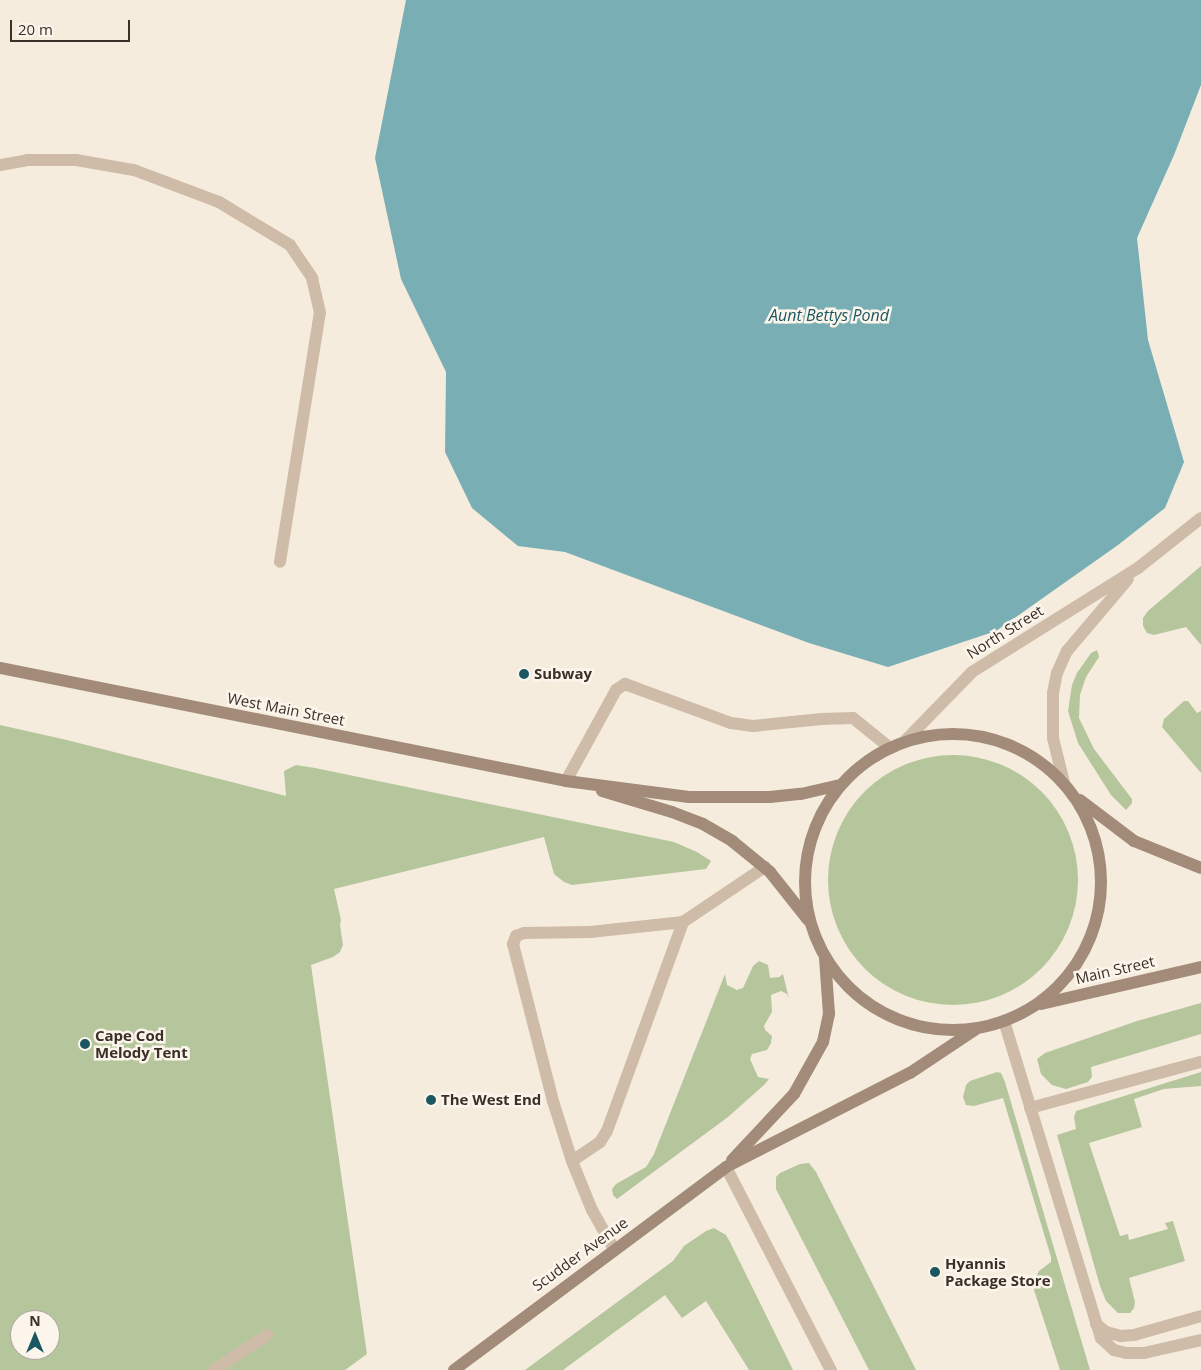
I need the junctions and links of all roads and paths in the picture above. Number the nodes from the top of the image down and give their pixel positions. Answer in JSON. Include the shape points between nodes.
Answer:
{"nodes":[{"id":1,"x":0,"y":165,"type":"edge"},
{"id":2,"x":1201,"y":518,"type":"edge"},
{"id":3,"x":280,"y":562,"type":"dead end"},
{"id":4,"x":1138,"y":568,"type":"junction"},
{"id":5,"x":0,"y":668,"type":"edge"},
{"id":6,"x":904,"y":742,"type":"junction"},
{"id":7,"x":890,"y":748,"type":"junction"},
{"id":8,"x":566,"y":780,"type":"junction"},
{"id":9,"x":1064,"y":783,"type":"junction"},
{"id":10,"x":840,"y":784,"type":"junction"},
{"id":11,"x":1076,"y":798,"type":"junction"},
{"id":12,"x":765,"y":867,"type":"junction"},
{"id":13,"x":1201,"y":868,"type":"edge"},
{"id":14,"x":683,"y":922,"type":"junction"},
{"id":15,"x":810,"y":922,"type":"junction"},
{"id":16,"x":825,"y":958,"type":"junction"},
{"id":17,"x":1201,"y":968,"type":"edge"},
{"id":18,"x":1036,"y":1005,"type":"junction"},
{"id":19,"x":1004,"y":1021,"type":"junction"},
{"id":20,"x":983,"y":1025,"type":"junction"},
{"id":21,"x":1201,"y":1062,"type":"edge"},
{"id":22,"x":1030,"y":1108,"type":"junction"},
{"id":23,"x":572,"y":1161,"type":"junction"},
{"id":24,"x":726,"y":1167,"type":"junction"},
{"id":25,"x":614,"y":1249,"type":"junction"},
{"id":26,"x":1201,"y":1316,"type":"edge"},
{"id":27,"x":1096,"y":1324,"type":"junction"},
{"id":28,"x":267,"y":1335,"type":"dead end"},
{"id":29,"x":1201,"y":1340,"type":"edge"},
{"id":30,"x":214,"y":1370,"type":"edge"},
{"id":31,"x":454,"y":1370,"type":"edge"},
{"id":32,"x":830,"y":1370,"type":"edge"}],
"edges":[{"from":1,"to":3,"type":"street","via":[[27,160],[76,160],[134,170],[219,202],[290,245],[312,278],[320,312]]},
{"from":2,"to":4,"type":"street","name":"North Street"},
{"from":4,"to":6,"type":"street","name":"North Street","via":[[972,672]]},
{"from":4,"to":9,"type":"street","name":"North Street","via":[[1072,644],[1057,673],[1053,693],[1053,738]]},
{"from":5,"to":8,"type":"main road","name":"West Main Street"},
{"from":6,"to":7,"type":"main road"},
{"from":6,"to":9,"type":"main road","via":[[938,734],[973,735],[1007,744],[1038,760]]},
{"from":7,"to":8,"type":"street","via":[[853,718],[752,726],[730,723],[625,684],[616,690]]},
{"from":7,"to":10,"type":"main road","via":[[859,766]]},
{"from":8,"to":10,"type":"main road","name":"West Main Street","via":[[689,796],[770,797],[801,794]]},
{"from":8,"to":12,"type":"main road","name":"West Main Street","via":[[703,824],[732,841]]},
{"from":9,"to":11,"type":"main road"},
{"from":10,"to":15,"type":"main road","via":[[816,826],[806,864],[805,893]]},
{"from":11,"to":13,"type":"main road","via":[[1134,841]]},
{"from":11,"to":18,"type":"main road","via":[[1096,840],[1101,879],[1099,910],[1083,954],[1070,973]]},
{"from":12,"to":14,"type":"street"},
{"from":12,"to":15,"type":"main road","name":"West Main Street"},
{"from":14,"to":23,"type":"street","via":[[607,1131],[600,1142]]},
{"from":14,"to":23,"type":"street","via":[[516,936],[513,944],[553,1101]]},
{"from":15,"to":16,"type":"main road"},
{"from":16,"to":20,"type":"main road","via":[[860,998],[907,1023],[959,1030]]},
{"from":16,"to":24,"type":"main road","name":"Scudder Avenue","via":[[829,1014],[823,1042],[794,1094]]},
{"from":17,"to":18,"type":"main road","name":"Main Street"},
{"from":18,"to":19,"type":"main road"},
{"from":19,"to":20,"type":"main road"},
{"from":19,"to":22,"type":"street"},
{"from":20,"to":24,"type":"main road","name":"Scudder Avenue","via":[[910,1073]]},
{"from":21,"to":22,"type":"street"},
{"from":22,"to":27,"type":"street"},
{"from":23,"to":25,"type":"street","via":[[592,1210]]},
{"from":24,"to":25,"type":"main road","name":"Scudder Avenue"},
{"from":24,"to":32,"type":"street"},
{"from":25,"to":31,"type":"main road","name":"Scudder Avenue"},
{"from":26,"to":27,"type":"street","via":[[1121,1336],[1106,1332]]},
{"from":27,"to":29,"type":"street","via":[[1100,1338],[1114,1350],[1126,1353],[1144,1353]]},
{"from":28,"to":30,"type":"street"}]}
